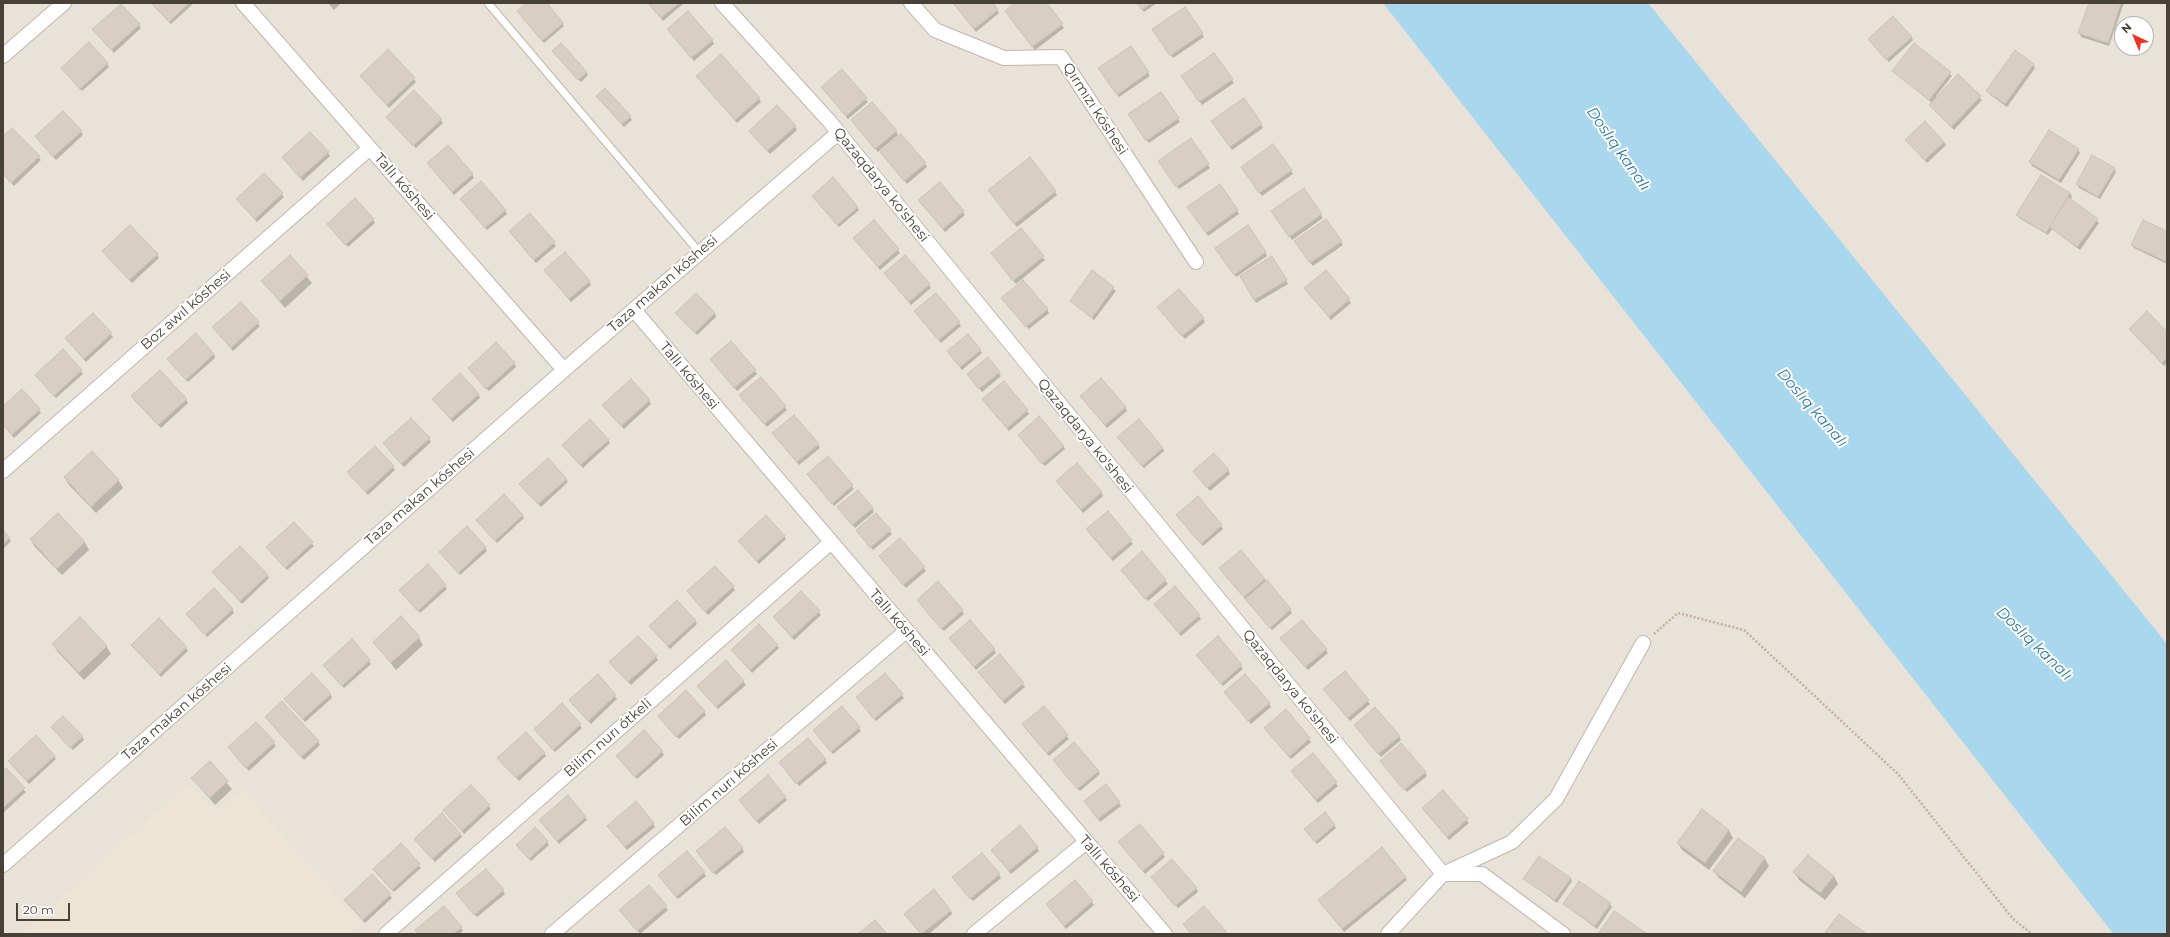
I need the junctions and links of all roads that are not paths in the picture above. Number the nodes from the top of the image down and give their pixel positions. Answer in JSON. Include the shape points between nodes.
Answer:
{"nodes":[{"id":1,"x":64,"y":3,"type":"edge"},
{"id":2,"x":243,"y":3,"type":"edge"},
{"id":3,"x":488,"y":3,"type":"edge"},
{"id":4,"x":722,"y":3,"type":"edge"},
{"id":5,"x":911,"y":3,"type":"edge"},
{"id":6,"x":3,"y":56,"type":"edge"},
{"id":7,"x":838,"y":133,"type":"junction"},
{"id":8,"x":370,"y":148,"type":"junction"},
{"id":9,"x":700,"y":253,"type":"junction"},
{"id":10,"x":1196,"y":262,"type":"dead end"},
{"id":11,"x":634,"y":310,"type":"junction"},
{"id":12,"x":564,"y":370,"type":"junction"},
{"id":13,"x":3,"y":471,"type":"edge"},
{"id":14,"x":830,"y":543,"type":"junction"},
{"id":15,"x":906,"y":631,"type":"junction"},
{"id":16,"x":1643,"y":643,"type":"road end"},
{"id":17,"x":1086,"y":842,"type":"junction"},
{"id":18,"x":3,"y":865,"type":"edge"},
{"id":19,"x":1443,"y":874,"type":"junction"},
{"id":20,"x":386,"y":934,"type":"edge"},
{"id":21,"x":552,"y":934,"type":"edge"},
{"id":22,"x":974,"y":934,"type":"edge"},
{"id":23,"x":1165,"y":934,"type":"edge"},
{"id":24,"x":1388,"y":934,"type":"edge"},
{"id":25,"x":1563,"y":934,"type":"edge"}],
"edges":[{"from":1,"to":6,"type":"street"},
{"from":2,"to":8,"type":"street","name":"Tallı kóshesi"},
{"from":3,"to":9,"type":"lane"},
{"from":4,"to":7,"type":"street","name":"Qazaqdarya ko'shesi"},
{"from":5,"to":10,"type":"street","name":"Qırmızı kóshesi","via":[[935,30],[1004,58],[1061,57]]},
{"from":7,"to":9,"type":"street","name":"Taza makan kóshesi"},
{"from":7,"to":19,"type":"street","name":"Qazaqdarya ko'shesi"},
{"from":8,"to":12,"type":"street","name":"Tallı kóshesi"},
{"from":8,"to":13,"type":"street","name":"Boz awıl kóshesi"},
{"from":9,"to":11,"type":"street","name":"Taza makan kóshesi"},
{"from":11,"to":12,"type":"street","name":"Taza makan kóshesi"},
{"from":11,"to":14,"type":"street","name":"Tallı kóshesi"},
{"from":12,"to":18,"type":"street","name":"Taza makan kóshesi"},
{"from":14,"to":15,"type":"street","name":"Tallı kóshesi"},
{"from":14,"to":20,"type":"street","name":"Bilim nurı ótkeli"},
{"from":15,"to":17,"type":"street","name":"Tallı kóshesi"},
{"from":15,"to":21,"type":"street","name":"Bilim nurı kóshesi"},
{"from":16,"to":19,"type":"street","via":[[1556,800],[1512,842]]},
{"from":17,"to":22,"type":"street"},
{"from":17,"to":23,"type":"street","name":"Tallı kóshesi"},
{"from":19,"to":24,"type":"street"},
{"from":19,"to":25,"type":"street","via":[[1482,874]]}]}
